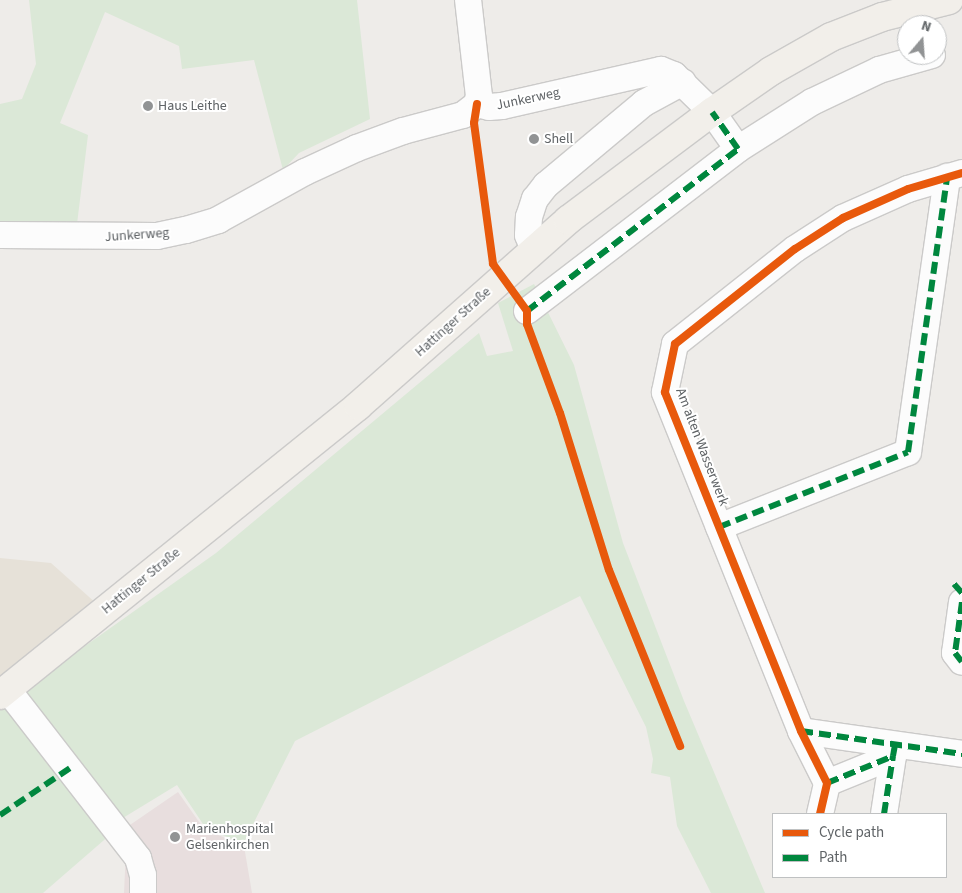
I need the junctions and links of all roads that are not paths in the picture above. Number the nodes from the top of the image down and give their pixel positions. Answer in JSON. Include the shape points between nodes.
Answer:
{"nodes":[{"id":1,"x":468,"y":0,"type":"edge"},
{"id":2,"x":934,"y":1,"type":"edge"},
{"id":3,"x":885,"y":8,"type":"edge"},
{"id":4,"x":897,"y":65,"type":"edge"},
{"id":5,"x":683,"y":82,"type":"junction"},
{"id":6,"x":477,"y":104,"type":"junction"},
{"id":7,"x":712,"y":112,"type":"junction"},
{"id":8,"x":738,"y":149,"type":"junction"},
{"id":9,"x":954,"y":175,"type":"edge"},
{"id":10,"x":0,"y":235,"type":"edge"},
{"id":11,"x":534,"y":250,"type":"junction"},
{"id":12,"x":526,"y":311,"type":"dead end"},
{"id":13,"x":719,"y":527,"type":"junction"},
{"id":14,"x":959,"y":593,"type":"edge"},
{"id":15,"x":962,"y":662,"type":"edge"},
{"id":16,"x":4,"y":692,"type":"edge"},
{"id":17,"x":801,"y":731,"type":"junction"},
{"id":18,"x":894,"y":751,"type":"junction"},
{"id":19,"x":962,"y":754,"type":"edge"},
{"id":20,"x":827,"y":784,"type":"junction"},
{"id":21,"x":820,"y":813,"type":"edge"},
{"id":22,"x":884,"y":813,"type":"edge"},
{"id":23,"x":143,"y":893,"type":"edge"}],
"edges":[{"from":1,"to":6,"type":"street","via":[[479,89]]},
{"from":2,"to":3,"type":"main road"},
{"from":3,"to":7,"type":"main road","via":[[770,71]]},
{"from":4,"to":8,"type":"street","via":[[879,70],[812,102]]},
{"from":5,"to":6,"type":"street","name":"Junkerweg","via":[[661,70],[650,71],[502,106]]},
{"from":5,"to":7,"type":"street","name":"Junkerweg"},
{"from":5,"to":11,"type":"street","via":[[644,103],[546,185],[535,200],[529,217],[528,235]]},
{"from":6,"to":10,"type":"street","name":"Junkerweg","via":[[463,115],[403,131],[357,148],[218,220],[186,230],[157,236]]},
{"from":7,"to":8,"type":"street"},
{"from":7,"to":11,"type":"main road","name":"Hattinger Straße","via":[[568,220]]},
{"from":8,"to":12,"type":"street"},
{"from":9,"to":13,"type":"street","name":"Am alten Wasserwerk","via":[[908,452]]},
{"from":9,"to":13,"type":"street","name":"Am alten Wasserwerk","via":[[908,189],[843,218],[795,248],[675,344],[665,392]]},
{"from":11,"to":16,"type":"main road","name":"Hattinger Straße","via":[[358,406]]},
{"from":13,"to":17,"type":"street","name":"Am alten Wasserwerk"},
{"from":14,"to":15,"type":"street","via":[[955,653]]},
{"from":16,"to":23,"type":"street","via":[[138,858],[144,876]]},
{"from":17,"to":18,"type":"street"},
{"from":17,"to":20,"type":"street","name":"Am alten Wasserwerk"},
{"from":18,"to":19,"type":"street"},
{"from":18,"to":20,"type":"street"},
{"from":18,"to":22,"type":"street"},
{"from":20,"to":21,"type":"street"}]}
